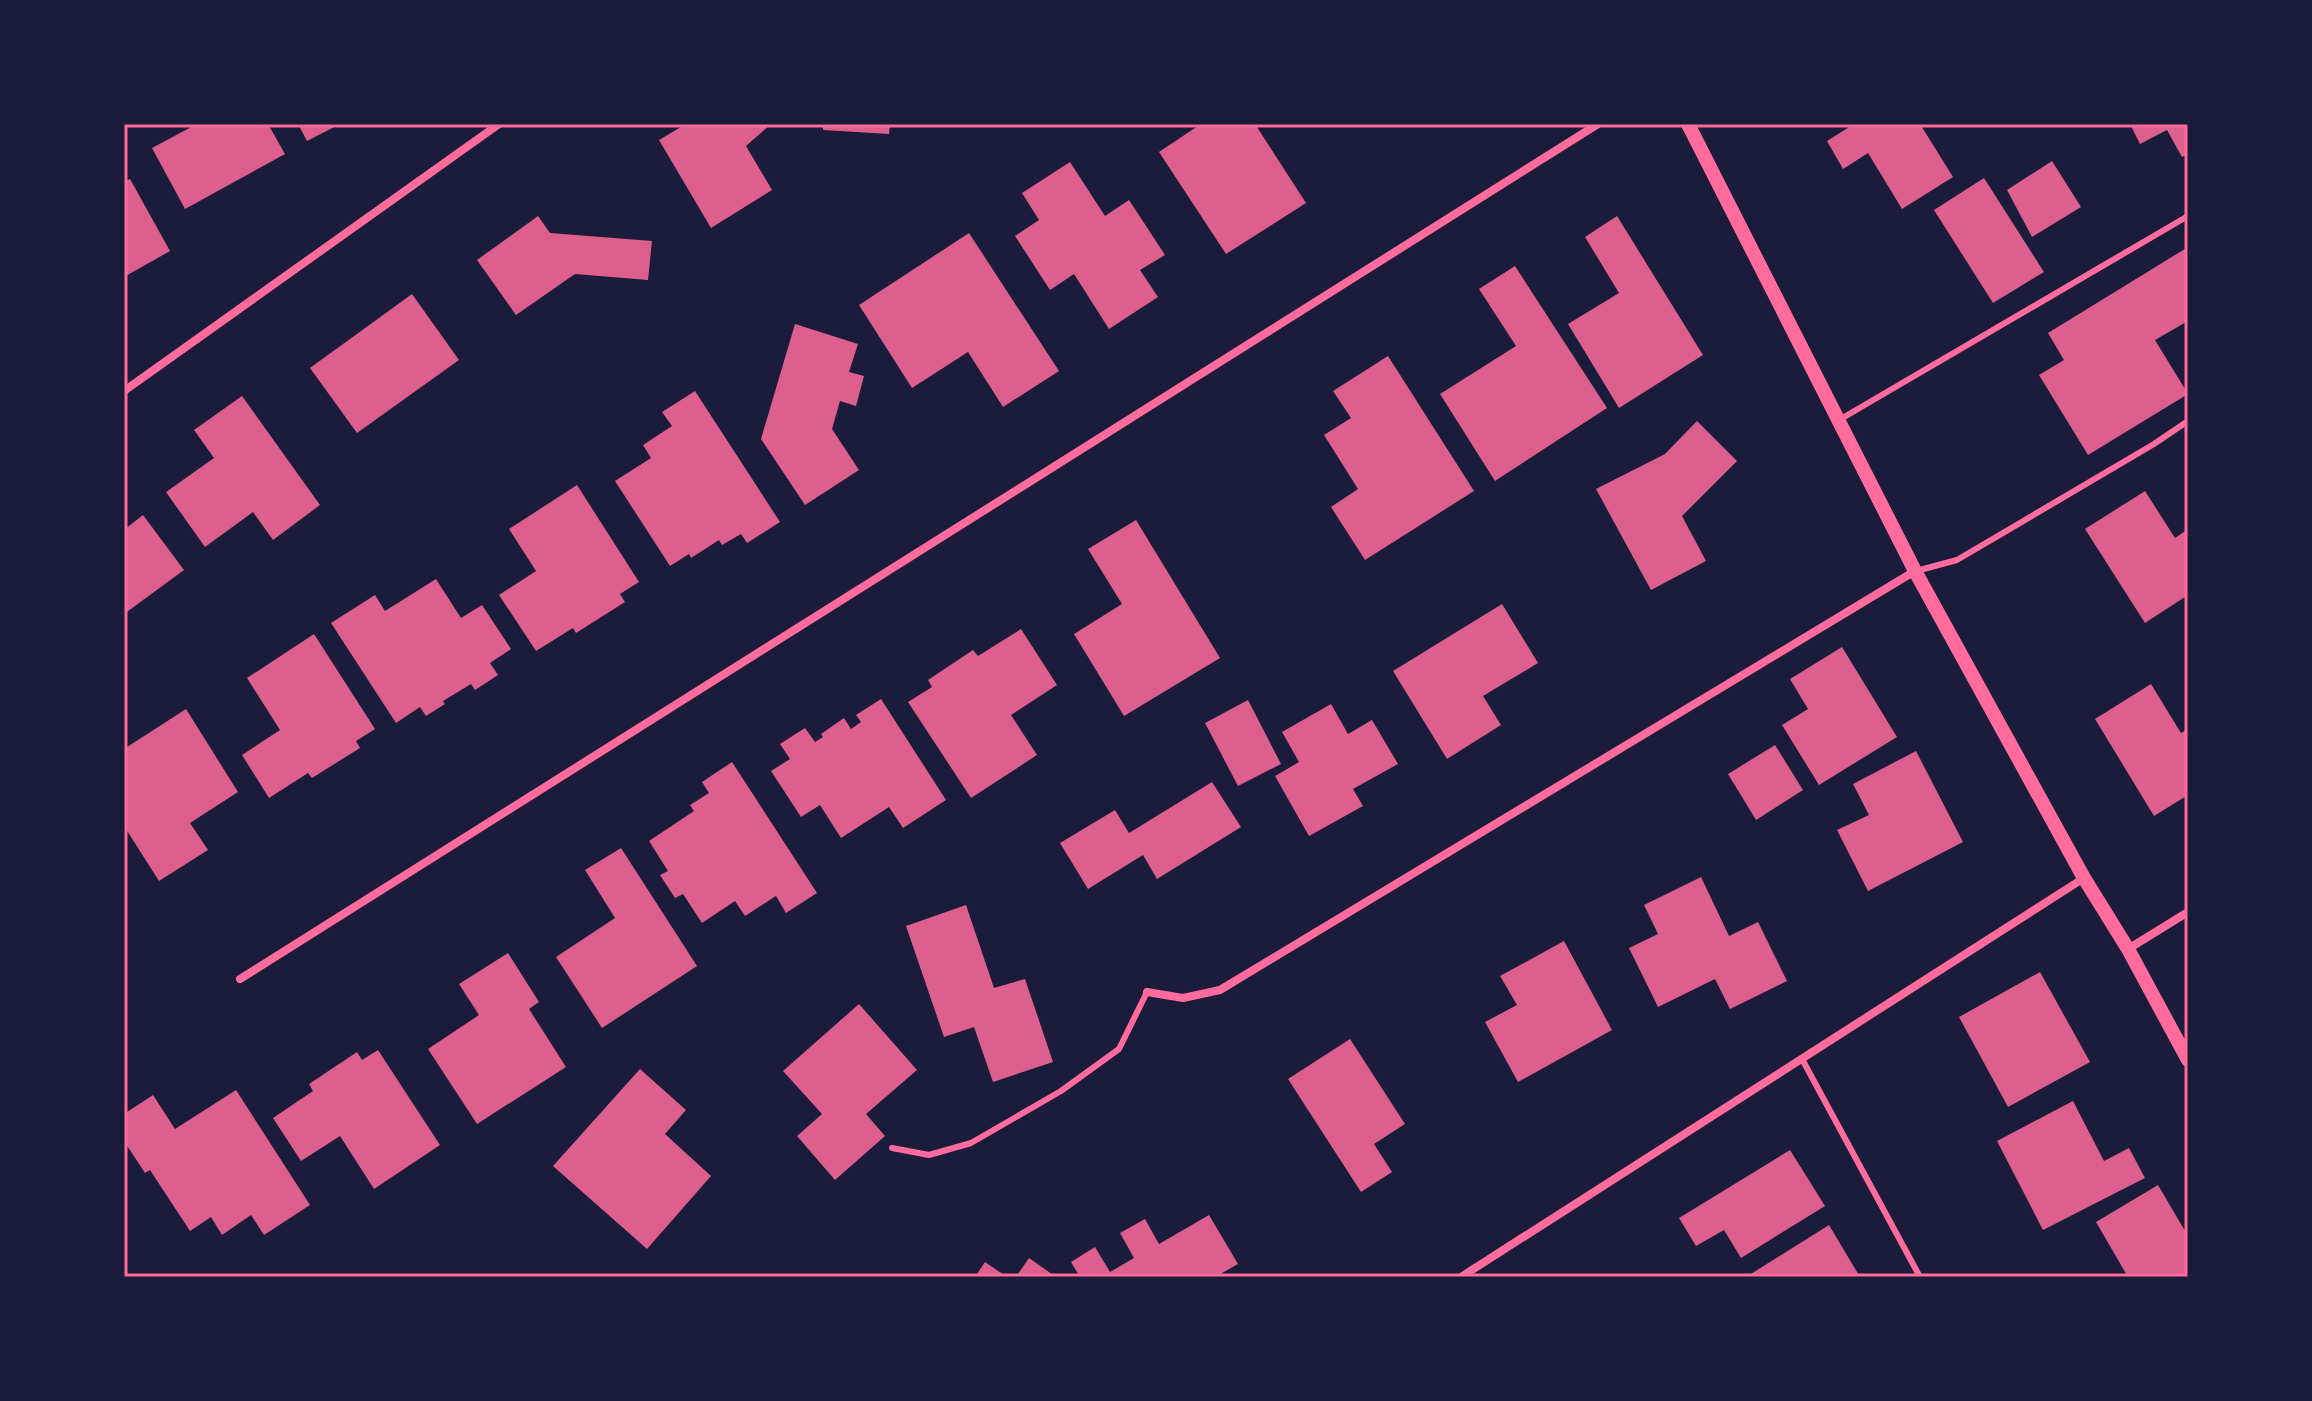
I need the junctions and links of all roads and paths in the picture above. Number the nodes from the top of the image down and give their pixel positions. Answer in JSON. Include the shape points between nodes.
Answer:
{"nodes":[{"id":1,"x":499,"y":124,"type":"edge"},
{"id":2,"x":1598,"y":124,"type":"edge"},
{"id":3,"x":1688,"y":124,"type":"edge"},
{"id":4,"x":2188,"y":216,"type":"edge"},
{"id":5,"x":124,"y":391,"type":"edge"},
{"id":6,"x":1839,"y":420,"type":"junction"},
{"id":7,"x":2188,"y":421,"type":"edge"},
{"id":8,"x":1915,"y":571,"type":"junction"},
{"id":9,"x":2084,"y":878,"type":"junction"},
{"id":10,"x":2188,"y":912,"type":"edge"},
{"id":11,"x":2128,"y":949,"type":"junction"},
{"id":12,"x":240,"y":979,"type":"dead end"},
{"id":13,"x":1147,"y":992,"type":"joint"},
{"id":14,"x":1802,"y":1059,"type":"junction"},
{"id":15,"x":2188,"y":1060,"type":"edge"},
{"id":16,"x":892,"y":1148,"type":"dead end"},
{"id":17,"x":1461,"y":1277,"type":"edge"},
{"id":18,"x":1920,"y":1277,"type":"edge"}],
"edges":[{"from":1,"to":5,"type":"street"},
{"from":2,"to":12,"type":"street"},
{"from":3,"to":6,"type":"street"},
{"from":4,"to":6,"type":"lane"},
{"from":6,"to":8,"type":"street"},
{"from":7,"to":8,"type":"lane","via":[[1957,560]]},
{"from":8,"to":9,"type":"street"},
{"from":8,"to":13,"type":"street","via":[[1220,990],[1183,998]]},
{"from":9,"to":11,"type":"street"},
{"from":9,"to":14,"type":"street"},
{"from":10,"to":11,"type":"street"},
{"from":11,"to":15,"type":"street"},
{"from":13,"to":16,"type":"lane","via":[[1119,1049],[1061,1091],[971,1143],[929,1155]]},
{"from":14,"to":17,"type":"street"},
{"from":14,"to":18,"type":"lane"}]}
